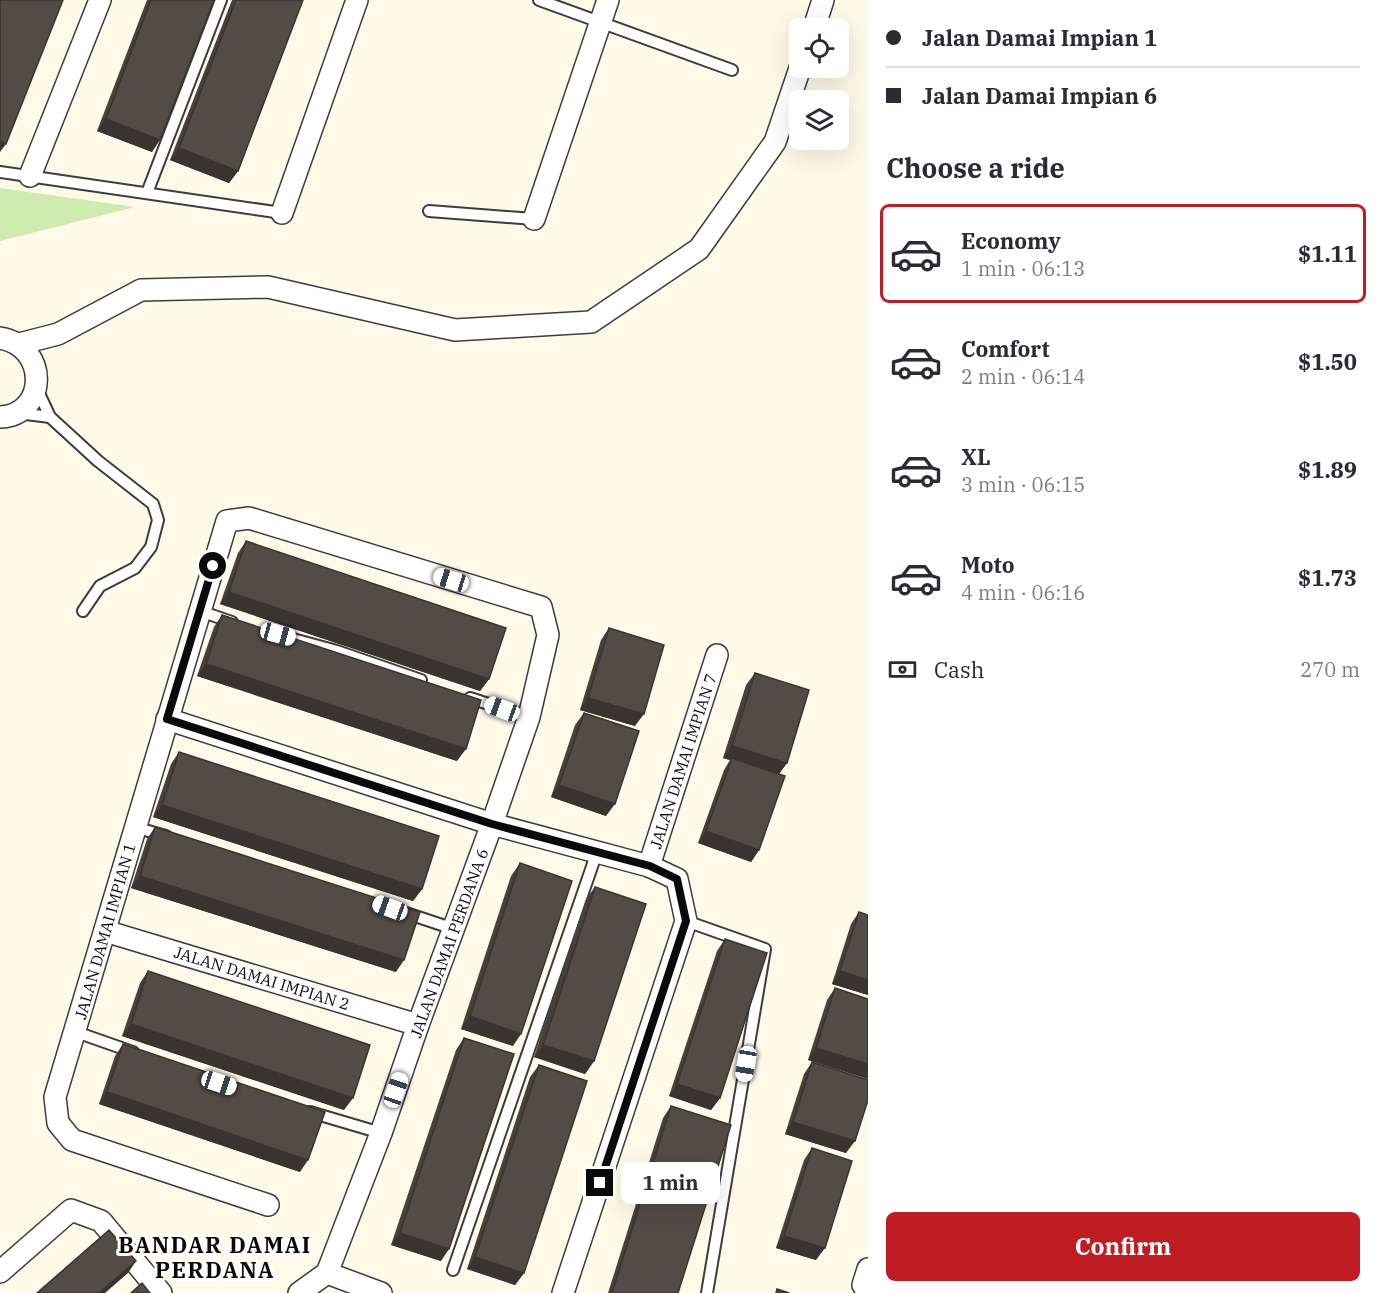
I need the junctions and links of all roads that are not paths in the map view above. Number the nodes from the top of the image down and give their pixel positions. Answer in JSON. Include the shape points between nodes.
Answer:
{"nodes":[{"id":1,"x":100,"y":0,"type":"edge"},
{"id":2,"x":221,"y":0,"type":"edge"},
{"id":3,"x":357,"y":0,"type":"edge"},
{"id":4,"x":539,"y":0,"type":"edge"},
{"id":5,"x":608,"y":0,"type":"edge"},
{"id":6,"x":823,"y":0,"type":"edge"},
{"id":7,"x":817,"y":18,"type":"edge"},
{"id":8,"x":600,"y":24,"type":"junction"},
{"id":9,"x":732,"y":70,"type":"dead end"},
{"id":10,"x":797,"y":78,"type":"edge"},
{"id":11,"x":0,"y":172,"type":"edge"},
{"id":12,"x":30,"y":176,"type":"junction"},
{"id":13,"x":147,"y":193,"type":"junction"},
{"id":14,"x":429,"y":211,"type":"dead end"},
{"id":15,"x":282,"y":213,"type":"joint"},
{"id":16,"x":534,"y":219,"type":"joint"},
{"id":17,"x":58,"y":334,"type":"junction"},
{"id":18,"x":9,"y":341,"type":"edge"},
{"id":19,"x":36,"y":380,"type":"junction"},
{"id":20,"x":9,"y":415,"type":"edge"},
{"id":21,"x":50,"y":417,"type":"junction"},
{"id":22,"x":227,"y":521,"type":"joint"},
{"id":23,"x":83,"y":611,"type":"dead end"},
{"id":24,"x":200,"y":611,"type":"junction"},
{"id":25,"x":240,"y":624,"type":"edge"},
{"id":26,"x":283,"y":636,"type":"edge"},
{"id":27,"x":717,"y":655,"type":"dead end"},
{"id":28,"x":436,"y":686,"type":"edge"},
{"id":29,"x":458,"y":694,"type":"edge"},
{"id":30,"x":529,"y":717,"type":"junction"},
{"id":31,"x":167,"y":719,"type":"junction"},
{"id":32,"x":492,"y":824,"type":"junction"},
{"id":33,"x":135,"y":826,"type":"junction"},
{"id":34,"x":172,"y":837,"type":"edge"},
{"id":35,"x":597,"y":852,"type":"junction"},
{"id":36,"x":650,"y":866,"type":"junction"},
{"id":37,"x":397,"y":910,"type":"edge"},
{"id":38,"x":686,"y":921,"type":"junction"},
{"id":39,"x":454,"y":929,"type":"junction"},
{"id":40,"x":105,"y":930,"type":"junction"},
{"id":41,"x":418,"y":1025,"type":"junction"},
{"id":42,"x":76,"y":1032,"type":"junction"},
{"id":43,"x":142,"y":1056,"type":"edge"},
{"id":44,"x":297,"y":1108,"type":"edge"},
{"id":45,"x":381,"y":1133,"type":"junction"},
{"id":46,"x":268,"y":1205,"type":"dead end"},
{"id":47,"x":868,"y":1269,"type":"edge"},
{"id":48,"x":453,"y":1270,"type":"dead end"},
{"id":49,"x":0,"y":1272,"type":"edge"},
{"id":50,"x":327,"y":1273,"type":"junction"},
{"id":51,"x":868,"y":1292,"type":"edge"},
{"id":52,"x":161,"y":1293,"type":"edge"},
{"id":53,"x":299,"y":1293,"type":"edge"},
{"id":54,"x":381,"y":1293,"type":"edge"},
{"id":55,"x":563,"y":1293,"type":"edge"},
{"id":56,"x":707,"y":1293,"type":"edge"}],
"edges":[{"from":1,"to":12,"type":"street"},
{"from":2,"to":13,"type":"lane"},
{"from":3,"to":15,"type":"street"},
{"from":4,"to":8,"type":"lane"},
{"from":5,"to":8,"type":"street"},
{"from":6,"to":7,"type":"street"},
{"from":8,"to":9,"type":"lane"},
{"from":8,"to":16,"type":"street"},
{"from":10,"to":17,"type":"street","via":[[776,142],[699,249],[591,322],[455,330],[268,287],[141,290]]},
{"from":11,"to":12,"type":"lane"},
{"from":12,"to":13,"type":"lane"},
{"from":13,"to":15,"type":"lane"},
{"from":14,"to":16,"type":"lane"},
{"from":17,"to":18,"type":"street"},
{"from":17,"to":19,"type":"street"},
{"from":18,"to":19,"type":"street","via":[[28,352],[34,361]]},
{"from":19,"to":20,"type":"street","via":[[26,406]]},
{"from":19,"to":21,"type":"lane"},
{"from":20,"to":21,"type":"lane"},
{"from":21,"to":23,"type":"lane","via":[[153,504],[158,520],[151,547],[135,568],[100,586]]},
{"from":22,"to":24,"type":"street","name":"JALAN DAMAI IMPIAN 1"},
{"from":22,"to":30,"type":"street","name":"JALAN DAMAI PERDANA 6","via":[[249,518],[541,607],[548,635]]},
{"from":24,"to":25,"type":"lane"},
{"from":24,"to":31,"type":"street","name":"JALAN DAMAI IMPIAN 1"},
{"from":26,"to":28,"type":"lane"},
{"from":27,"to":36,"type":"street","name":"JALAN DAMAI IMPIAN 7"},
{"from":29,"to":30,"type":"lane"},
{"from":30,"to":32,"type":"street","name":"JALAN DAMAI PERDANA 6"},
{"from":31,"to":32,"type":"street"},
{"from":31,"to":33,"type":"street","name":"JALAN DAMAI IMPIAN 1"},
{"from":32,"to":35,"type":"street"},
{"from":32,"to":39,"type":"street","name":"JALAN DAMAI PERDANA 6"},
{"from":33,"to":34,"type":"lane"},
{"from":33,"to":40,"type":"street","name":"JALAN DAMAI IMPIAN 1"},
{"from":35,"to":36,"type":"street"},
{"from":35,"to":48,"type":"lane"},
{"from":36,"to":38,"type":"street","via":[[677,879]]},
{"from":37,"to":39,"type":"lane"},
{"from":38,"to":55,"type":"street"},
{"from":38,"to":56,"type":"lane","via":[[765,949]]},
{"from":39,"to":41,"type":"street","name":"JALAN DAMAI PERDANA 6"},
{"from":40,"to":41,"type":"street","name":"JALAN DAMAI IMPIAN 2"},
{"from":40,"to":42,"type":"street","name":"JALAN DAMAI IMPIAN 1"},
{"from":41,"to":45,"type":"street","name":"JALAN DAMAI PERDANA 6"},
{"from":42,"to":43,"type":"lane"},
{"from":42,"to":46,"type":"street","name":"JALAN DAMAI IMPIAN 1","via":[[55,1097],[58,1122],[72,1140]]},
{"from":44,"to":45,"type":"lane"},
{"from":45,"to":50,"type":"street","name":"JALAN DAMAI PERDANA 6"},
{"from":47,"to":51,"type":"street","via":[[863,1285]]},
{"from":49,"to":52,"type":"street","via":[[71,1210],[101,1221]]},
{"from":50,"to":53,"type":"street"},
{"from":50,"to":54,"type":"street"}]}
